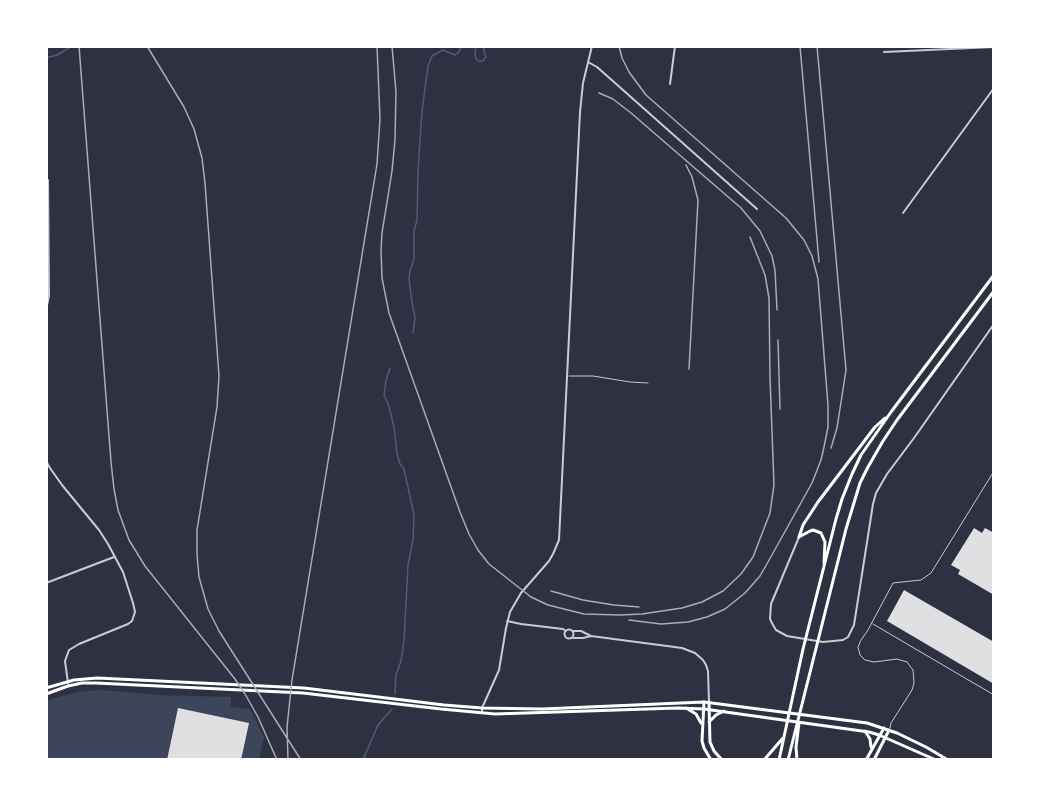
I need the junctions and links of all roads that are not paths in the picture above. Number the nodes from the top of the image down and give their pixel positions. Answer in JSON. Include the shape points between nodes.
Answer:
{"nodes":[{"id":1,"x":592,"y":46,"type":"edge"},
{"id":2,"x":675,"y":46,"type":"edge"},
{"id":3,"x":993,"y":47,"type":"edge"},
{"id":4,"x":884,"y":52,"type":"dead end"},
{"id":5,"x":588,"y":62,"type":"junction"},
{"id":6,"x":670,"y":84,"type":"dead end"},
{"id":7,"x":993,"y":88,"type":"edge"},
{"id":8,"x":48,"y":180,"type":"dead end"},
{"id":9,"x":757,"y":209,"type":"dead end"},
{"id":10,"x":903,"y":213,"type":"dead end"},
{"id":11,"x":993,"y":275,"type":"edge"},
{"id":12,"x":993,"y":291,"type":"edge"},
{"id":13,"x":46,"y":310,"type":"edge"},
{"id":14,"x":993,"y":324,"type":"edge"},
{"id":15,"x":567,"y":375,"type":"junction"},
{"id":16,"x":648,"y":383,"type":"dead end"},
{"id":17,"x":891,"y":412,"type":"junction"},
{"id":18,"x":46,"y":461,"type":"edge"},
{"id":19,"x":993,"y":471,"type":"edge"},
{"id":20,"x":798,"y":537,"type":"junction"},
{"id":21,"x":115,"y":556,"type":"junction"},
{"id":22,"x":822,"y":577,"type":"junction"},
{"id":23,"x":46,"y":583,"type":"edge"},
{"id":24,"x":507,"y":621,"type":"junction"},
{"id":25,"x":872,"y":623,"type":"junction"},
{"id":26,"x":566,"y":631,"type":"junction"},
{"id":27,"x":572,"y":631,"type":"junction"},
{"id":28,"x":591,"y":636,"type":"junction"},
{"id":29,"x":572,"y":638,"type":"junction"},
{"id":30,"x":68,"y":684,"type":"junction"},
{"id":31,"x":46,"y":688,"type":"edge"},
{"id":32,"x":46,"y":694,"type":"edge"},
{"id":33,"x":333,"y":694,"type":"junction"},
{"id":34,"x":708,"y":694,"type":"junction"},
{"id":35,"x":993,"y":694,"type":"edge"},
{"id":36,"x":704,"y":702,"type":"junction"},
{"id":37,"x":709,"y":702,"type":"junction"},
{"id":38,"x":482,"y":708,"type":"junction"},
{"id":39,"x":686,"y":708,"type":"junction"},
{"id":40,"x":704,"y":709,"type":"junction"},
{"id":41,"x":709,"y":709,"type":"junction"},
{"id":42,"x":724,"y":711,"type":"junction"},
{"id":43,"x":482,"y":713,"type":"junction"},
{"id":44,"x":709,"y":722,"type":"junction"},
{"id":45,"x":891,"y":723,"type":"junction"},
{"id":46,"x":702,"y":728,"type":"junction"},
{"id":47,"x":884,"y":728,"type":"junction"},
{"id":48,"x":890,"y":730,"type":"junction"},
{"id":49,"x":865,"y":731,"type":"junction"},
{"id":50,"x":879,"y":735,"type":"junction"},
{"id":51,"x":795,"y":736,"type":"junction"},
{"id":52,"x":784,"y":737,"type":"junction"},
{"id":53,"x":885,"y":737,"type":"junction"},
{"id":54,"x":871,"y":749,"type":"junction"},
{"id":55,"x":929,"y":758,"type":"edge"},
{"id":56,"x":711,"y":759,"type":"edge"},
{"id":57,"x":722,"y":759,"type":"edge"},
{"id":58,"x":764,"y":759,"type":"edge"},
{"id":59,"x":779,"y":759,"type":"edge"},
{"id":60,"x":788,"y":759,"type":"edge"},
{"id":61,"x":797,"y":759,"type":"edge"},
{"id":62,"x":866,"y":759,"type":"edge"},
{"id":63,"x":874,"y":759,"type":"edge"},
{"id":64,"x":936,"y":759,"type":"edge"},
{"id":65,"x":948,"y":759,"type":"edge"}],
"edges":[{"from":1,"to":5,"type":"street"},
{"from":2,"to":6,"type":"street"},
{"from":3,"to":4,"type":"street"},
{"from":5,"to":9,"type":"street"},
{"from":5,"to":15,"type":"street","via":[[580,112]]},
{"from":7,"to":10,"type":"street"},
{"from":8,"to":13,"type":"street"},
{"from":11,"to":17,"type":"main road"},
{"from":12,"to":51,"type":"main road","via":[[897,420],[856,493]]},
{"from":14,"to":20,"type":"street","via":[[876,493],[854,625],[843,640],[824,642],[787,636],[776,630],[770,619],[771,604]]},
{"from":15,"to":16,"type":"lane"},
{"from":15,"to":24,"type":"street","via":[[559,540],[549,561],[521,593]]},
{"from":17,"to":20,"type":"main road","via":[[818,502]]},
{"from":17,"to":22,"type":"main road","via":[[852,474]]},
{"from":18,"to":21,"type":"street"},
{"from":19,"to":25,"type":"lane","via":[[931,573],[921,580],[893,583]]},
{"from":20,"to":22,"type":"main road","via":[[813,530],[823,535]]},
{"from":21,"to":23,"type":"street"},
{"from":21,"to":30,"type":"street","via":[[134,603],[134,618],[122,628],[69,650],[65,661]]},
{"from":22,"to":52,"type":"main road"},
{"from":24,"to":26,"type":"street"},
{"from":24,"to":38,"type":"street","via":[[499,670]]},
{"from":25,"to":35,"type":"lane"},
{"from":25,"to":45,"type":"lane","via":[[858,647],[860,656],[874,662],[897,659],[907,662],[913,670],[914,683]]},
{"from":26,"to":27,"type":"street"},
{"from":26,"to":29,"type":"street","via":[[567,638]]},
{"from":27,"to":28,"type":"street","via":[[581,630]]},
{"from":27,"to":29,"type":"street"},
{"from":28,"to":29,"type":"street"},
{"from":28,"to":34,"type":"street","via":[[695,653],[706,665]]},
{"from":30,"to":31,"type":"main road"},
{"from":30,"to":32,"type":"main road"},
{"from":30,"to":33,"type":"main road","via":[[88,678],[278,687]]},
{"from":33,"to":38,"type":"main road"},
{"from":33,"to":43,"type":"main road"},
{"from":34,"to":36,"type":"street"},
{"from":34,"to":37,"type":"street"},
{"from":36,"to":37,"type":"main road"},
{"from":36,"to":38,"type":"main road"},
{"from":36,"to":40,"type":"main road"},
{"from":37,"to":41,"type":"main road"},
{"from":37,"to":47,"type":"main road"},
{"from":38,"to":43,"type":"street"},
{"from":39,"to":40,"type":"main road"},
{"from":39,"to":43,"type":"main road"},
{"from":39,"to":46,"type":"main road","via":[[696,714]]},
{"from":40,"to":41,"type":"main road"},
{"from":40,"to":46,"type":"main road"},
{"from":41,"to":42,"type":"main road"},
{"from":41,"to":44,"type":"main road"},
{"from":42,"to":44,"type":"main road"},
{"from":42,"to":49,"type":"main road"},
{"from":44,"to":57,"type":"main road","via":[[712,747]]},
{"from":45,"to":47,"type":"lane"},
{"from":45,"to":48,"type":"lane"},
{"from":46,"to":56,"type":"main road","via":[[704,748]]},
{"from":47,"to":48,"type":"main road"},
{"from":47,"to":50,"type":"main road"},
{"from":48,"to":53,"type":"main road"},
{"from":48,"to":65,"type":"main road"},
{"from":49,"to":50,"type":"main road"},
{"from":49,"to":54,"type":"main road"},
{"from":50,"to":53,"type":"main road"},
{"from":50,"to":54,"type":"main road"},
{"from":51,"to":60,"type":"main road"},
{"from":51,"to":61,"type":"main road"},
{"from":52,"to":58,"type":"main road"},
{"from":52,"to":59,"type":"main road"},
{"from":53,"to":55,"type":"main road"},
{"from":53,"to":63,"type":"main road"},
{"from":54,"to":62,"type":"main road"},
{"from":55,"to":64,"type":"main road"}]}
